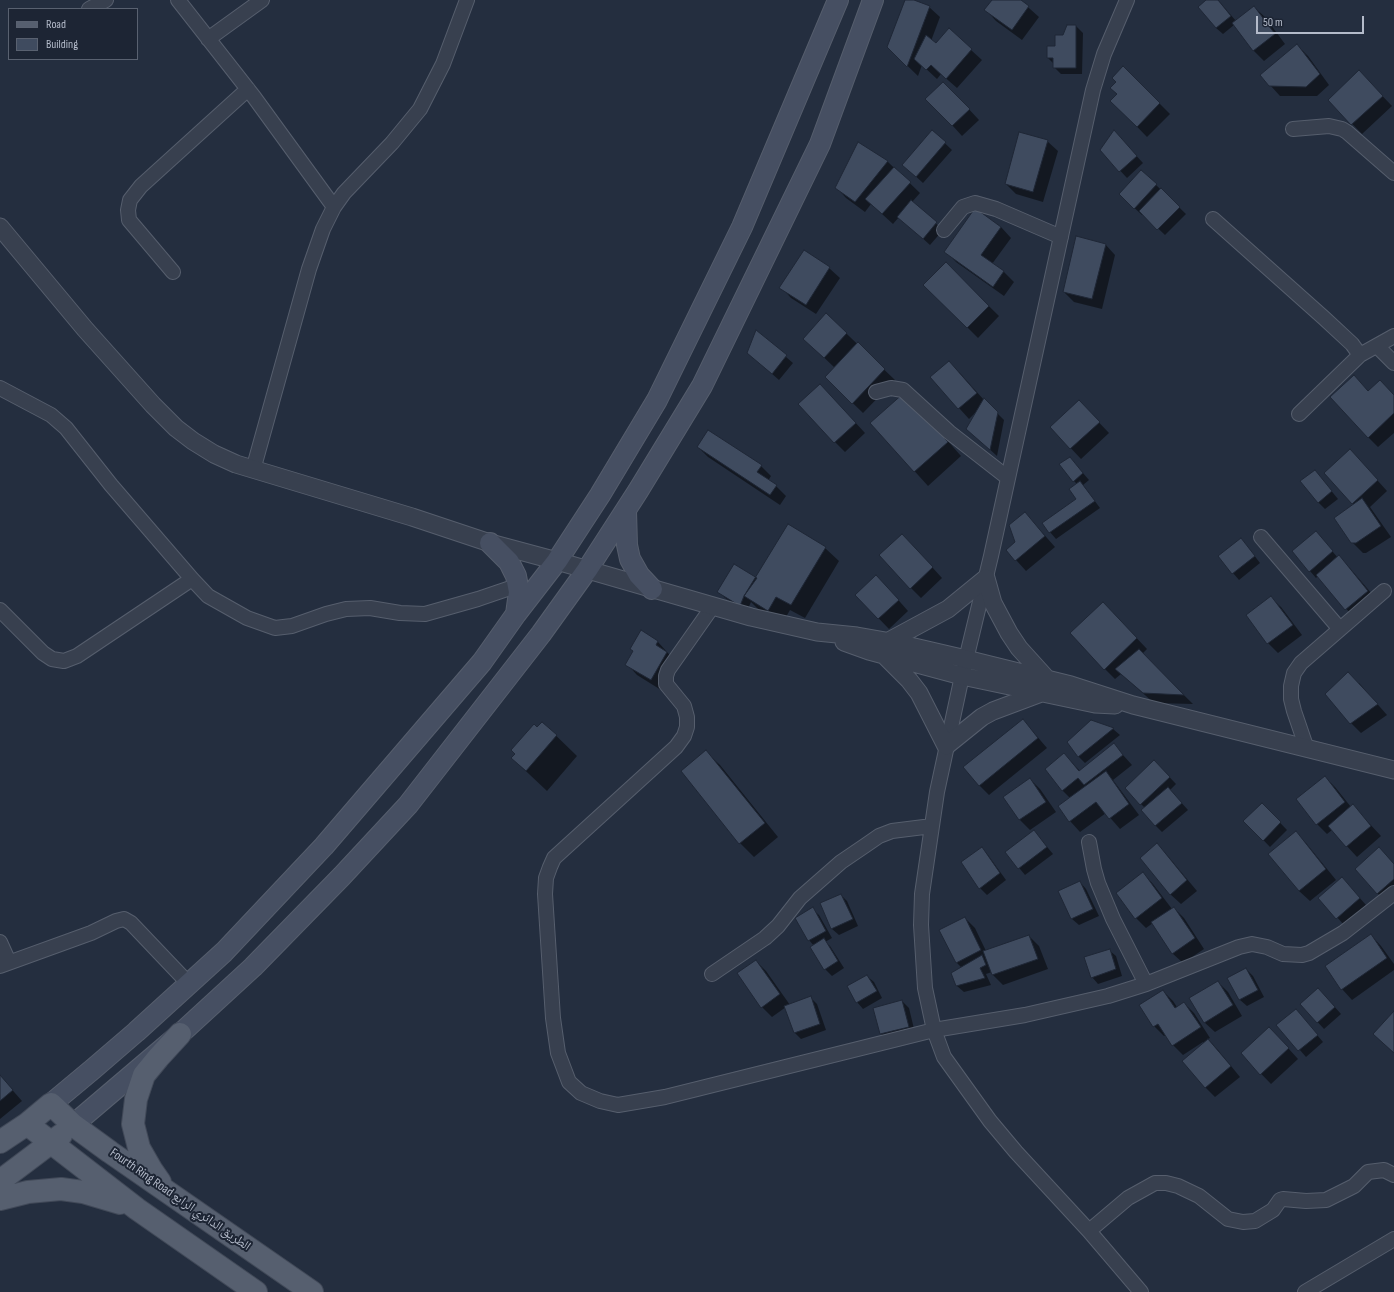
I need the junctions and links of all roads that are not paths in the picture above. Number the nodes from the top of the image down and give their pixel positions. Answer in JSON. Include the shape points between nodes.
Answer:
{"nodes":[{"id":1,"x":106,"y":0,"type":"edge"},
{"id":2,"x":178,"y":0,"type":"edge"},
{"id":3,"x":262,"y":0,"type":"edge"},
{"id":4,"x":466,"y":0,"type":"edge"},
{"id":5,"x":838,"y":0,"type":"edge"},
{"id":6,"x":873,"y":0,"type":"edge"},
{"id":7,"x":1127,"y":0,"type":"edge"},
{"id":8,"x":91,"y":8,"type":"edge"},
{"id":9,"x":208,"y":39,"type":"junction"},
{"id":10,"x":248,"y":89,"type":"junction"},
{"id":11,"x":1293,"y":129,"type":"dead end"},
{"id":12,"x":1394,"y":173,"type":"edge"},
{"id":13,"x":334,"y":207,"type":"junction"},
{"id":14,"x":1213,"y":219,"type":"dead end"},
{"id":15,"x":0,"y":227,"type":"edge"},
{"id":16,"x":944,"y":230,"type":"dead end"},
{"id":17,"x":1061,"y":238,"type":"junction"},
{"id":18,"x":173,"y":272,"type":"dead end"},
{"id":19,"x":1394,"y":336,"type":"edge"},
{"id":20,"x":1377,"y":346,"type":"junction"},
{"id":21,"x":1360,"y":355,"type":"junction"},
{"id":22,"x":1394,"y":363,"type":"edge"},
{"id":23,"x":0,"y":388,"type":"edge"},
{"id":24,"x":876,"y":392,"type":"dead end"},
{"id":25,"x":1299,"y":414,"type":"dead end"},
{"id":26,"x":253,"y":470,"type":"junction"},
{"id":27,"x":1008,"y":478,"type":"junction"},
{"id":28,"x":626,"y":511,"type":"junction"},
{"id":29,"x":1261,"y":537,"type":"dead end"},
{"id":30,"x":490,"y":543,"type":"junction"},
{"id":31,"x":558,"y":561,"type":"junction"},
{"id":32,"x":587,"y":570,"type":"junction"},
{"id":33,"x":986,"y":578,"type":"junction"},
{"id":34,"x":192,"y":579,"type":"junction"},
{"id":35,"x":519,"y":585,"type":"junction"},
{"id":36,"x":652,"y":589,"type":"junction"},
{"id":37,"x":1384,"y":591,"type":"dead end"},
{"id":38,"x":713,"y":606,"type":"junction"},
{"id":39,"x":0,"y":610,"type":"edge"},
{"id":40,"x":516,"y":614,"type":"junction"},
{"id":41,"x":1339,"y":628,"type":"junction"},
{"id":42,"x":886,"y":649,"type":"junction"},
{"id":43,"x":966,"y":659,"type":"junction"},
{"id":44,"x":962,"y":676,"type":"junction"},
{"id":45,"x":1045,"y":686,"type":"junction"},
{"id":46,"x":946,"y":746,"type":"junction"},
{"id":47,"x":1307,"y":749,"type":"junction"},
{"id":48,"x":1394,"y":770,"type":"edge"},
{"id":49,"x":932,"y":826,"type":"junction"},
{"id":50,"x":1089,"y":842,"type":"dead end"},
{"id":51,"x":1394,"y":892,"type":"edge"},
{"id":52,"x":0,"y":942,"type":"edge"},
{"id":53,"x":5,"y":964,"type":"edge"},
{"id":54,"x":712,"y":974,"type":"dead end"},
{"id":55,"x":188,"y":984,"type":"junction"},
{"id":56,"x":1146,"y":984,"type":"junction"},
{"id":57,"x":934,"y":1030,"type":"junction"},
{"id":58,"x":180,"y":1034,"type":"junction"},
{"id":59,"x":50,"y":1104,"type":"junction"},
{"id":60,"x":27,"y":1124,"type":"junction"},
{"id":61,"x":73,"y":1125,"type":"junction"},
{"id":62,"x":0,"y":1142,"type":"edge"},
{"id":63,"x":50,"y":1143,"type":"junction"},
{"id":64,"x":1394,"y":1175,"type":"edge"},
{"id":65,"x":0,"y":1181,"type":"edge"},
{"id":66,"x":171,"y":1195,"type":"junction"},
{"id":67,"x":0,"y":1199,"type":"edge"},
{"id":68,"x":137,"y":1209,"type":"junction"},
{"id":69,"x":1089,"y":1231,"type":"junction"},
{"id":70,"x":1394,"y":1239,"type":"edge"},
{"id":71,"x":256,"y":1292,"type":"edge"},
{"id":72,"x":312,"y":1292,"type":"edge"},
{"id":73,"x":1141,"y":1292,"type":"edge"},
{"id":74,"x":1306,"y":1292,"type":"edge"}],
"edges":[{"from":1,"to":8,"type":"street"},
{"from":2,"to":9,"type":"street"},
{"from":3,"to":9,"type":"street"},
{"from":4,"to":13,"type":"street","via":[[443,64],[420,109]]},
{"from":5,"to":31,"type":"main road","via":[[742,227],[657,400]]},
{"from":6,"to":28,"type":"main road","via":[[820,144],[702,386]]},
{"from":7,"to":17,"type":"street","via":[[1104,54],[1093,90]]},
{"from":9,"to":10,"type":"street"},
{"from":10,"to":13,"type":"street"},
{"from":10,"to":18,"type":"street","via":[[141,186],[130,200],[129,220]]},
{"from":11,"to":12,"type":"street","via":[[1329,126],[1342,129]]},
{"from":13,"to":26,"type":"street","via":[[309,269]]},
{"from":14,"to":21,"type":"street","via":[[1324,318]]},
{"from":15,"to":26,"type":"street","via":[[85,329],[176,428],[214,454]]},
{"from":16,"to":17,"type":"street","via":[[963,207],[975,203],[996,209]]},
{"from":17,"to":27,"type":"street"},
{"from":19,"to":20,"type":"street"},
{"from":20,"to":21,"type":"street"},
{"from":20,"to":22,"type":"street"},
{"from":21,"to":25,"type":"street"},
{"from":23,"to":34,"type":"street","via":[[51,415],[66,428]]},
{"from":24,"to":27,"type":"street","via":[[891,388],[903,390],[949,432]]},
{"from":26,"to":30,"type":"street"},
{"from":27,"to":33,"type":"street"},
{"from":28,"to":32,"type":"main road"},
{"from":28,"to":36,"type":"main road","via":[[630,559],[639,575]]},
{"from":29,"to":41,"type":"street"},
{"from":30,"to":31,"type":"street"},
{"from":30,"to":35,"type":"main road","via":[[509,562]]},
{"from":31,"to":32,"type":"street"},
{"from":31,"to":40,"type":"main road"},
{"from":32,"to":36,"type":"street"},
{"from":32,"to":58,"type":"main road","via":[[542,634],[408,804],[253,967]]},
{"from":33,"to":42,"type":"street","via":[[948,609]]},
{"from":33,"to":43,"type":"street"},
{"from":33,"to":45,"type":"street","via":[[993,603],[1009,633]]},
{"from":34,"to":35,"type":"street","via":[[208,596],[225,607],[275,628],[292,626],[346,609],[370,608],[425,614]]},
{"from":34,"to":39,"type":"street","via":[[77,656],[64,661],[52,659]]},
{"from":35,"to":40,"type":"main road"},
{"from":36,"to":38,"type":"street"},
{"from":37,"to":41,"type":"street"},
{"from":38,"to":42,"type":"street","via":[[817,632],[857,636]]},
{"from":38,"to":57,"type":"street","via":[[666,676],[666,684],[684,706],[688,717],[684,736],[676,747],[554,858],[546,878],[553,1018],[558,1053],[569,1082],[587,1096],[618,1105],[665,1097]]},
{"from":40,"to":55,"type":"main road","via":[[482,662],[324,846],[224,952]]},
{"from":41,"to":47,"type":"street","via":[[1300,662],[1294,673],[1291,698]]},
{"from":42,"to":43,"type":"street"},
{"from":42,"to":44,"type":"street"},
{"from":42,"to":46,"type":"street","via":[[919,693]]},
{"from":43,"to":44,"type":"street"},
{"from":43,"to":45,"type":"street"},
{"from":44,"to":45,"type":"street"},
{"from":44,"to":46,"type":"street"},
{"from":45,"to":46,"type":"street","via":[[982,717]]},
{"from":45,"to":47,"type":"street","via":[[1078,687],[1133,705]]},
{"from":46,"to":49,"type":"street"},
{"from":47,"to":48,"type":"street"},
{"from":49,"to":54,"type":"street","via":[[892,831],[879,836],[841,862],[800,898],[765,938]]},
{"from":49,"to":57,"type":"street","via":[[920,925],[925,988]]},
{"from":50,"to":56,"type":"street","via":[[1094,869],[1107,905]]},
{"from":51,"to":56,"type":"street","via":[[1343,933],[1309,953],[1283,954],[1268,947],[1252,944]]},
{"from":52,"to":53,"type":"street"},
{"from":53,"to":55,"type":"street","via":[[124,919],[131,923]]},
{"from":55,"to":59,"type":"main road","via":[[94,1069]]},
{"from":56,"to":57,"type":"street","via":[[1108,996],[1025,1015]]},
{"from":57,"to":69,"type":"street","via":[[944,1057],[990,1121]]},
{"from":58,"to":61,"type":"main road"},
{"from":58,"to":66,"type":"main road","via":[[144,1075],[136,1099],[133,1124],[139,1148]]},
{"from":59,"to":60,"type":"main road"},
{"from":59,"to":61,"type":"main road","name":"Fourth Ring Road الطريق الدائري الرابع"},
{"from":60,"to":62,"type":"main road"},
{"from":60,"to":63,"type":"main road"},
{"from":61,"to":63,"type":"main road"},
{"from":61,"to":66,"type":"main road","name":"Fourth Ring Road الطريق الدائري الرابع"},
{"from":63,"to":65,"type":"main road"},
{"from":63,"to":68,"type":"main road"},
{"from":64,"to":69,"type":"street","via":[[1384,1170],[1368,1172],[1354,1186],[1326,1200],[1283,1199],[1273,1210],[1254,1221],[1243,1222],[1228,1219],[1199,1196],[1178,1186],[1155,1183],[1128,1198]]},
{"from":66,"to":72,"type":"main road","name":"Fourth Ring Road الطريق الدائري الرابع"},
{"from":67,"to":68,"type":"main road","via":[[28,1192],[61,1189],[82,1192]]},
{"from":68,"to":71,"type":"main road"},
{"from":69,"to":73,"type":"street"},
{"from":70,"to":74,"type":"street"}]}
